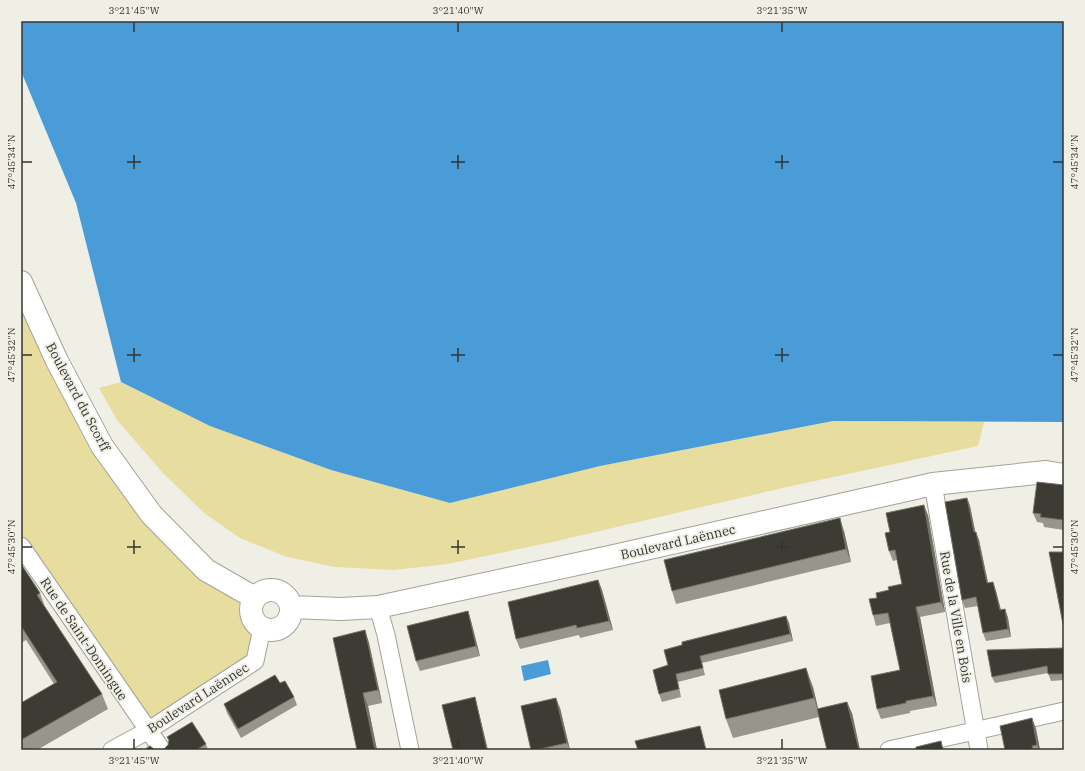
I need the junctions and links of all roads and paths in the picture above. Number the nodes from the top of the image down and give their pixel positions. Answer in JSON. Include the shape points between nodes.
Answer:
{"nodes":[{"id":1,"x":21,"y":282,"type":"edge"},
{"id":2,"x":1064,"y":475,"type":"edge"},
{"id":3,"x":933,"y":484,"type":"junction"},
{"id":4,"x":21,"y":546,"type":"edge"},
{"id":5,"x":254,"y":598,"type":"junction"},
{"id":6,"x":292,"y":607,"type":"junction"},
{"id":7,"x":378,"y":607,"type":"junction"},
{"id":8,"x":262,"y":628,"type":"junction"},
{"id":9,"x":1064,"y":711,"type":"edge"},
{"id":10,"x":148,"y":730,"type":"junction"},
{"id":11,"x":975,"y":730,"type":"junction"},
{"id":12,"x":112,"y":750,"type":"edge"},
{"id":13,"x":162,"y":750,"type":"edge"},
{"id":14,"x":410,"y":750,"type":"edge"},
{"id":15,"x":889,"y":750,"type":"edge"},
{"id":16,"x":979,"y":750,"type":"edge"}],
"edges":[{"from":1,"to":5,"type":"main road","name":"Boulevard du Scorff","via":[[57,361],[102,446],[151,514],[206,570]]},
{"from":2,"to":3,"type":"main road","name":"Boulevard Laënnec","via":[[1046,472]]},
{"from":3,"to":7,"type":"main road","name":"Boulevard Laënnec"},
{"from":3,"to":11,"type":"street","name":"Rue de la Ville en Bois"},
{"from":4,"to":10,"type":"street","name":"Rue de Saint-Domingue"},
{"from":5,"to":6,"type":"main road","via":[[262,592],[271,590],[281,592],[288,598]]},
{"from":5,"to":8,"type":"main road","via":[[251,615],[255,623]]},
{"from":6,"to":7,"type":"main road","name":"Boulevard Laënnec"},
{"from":6,"to":8,"type":"main road","via":[[291,615],[283,627],[276,630]]},
{"from":7,"to":14,"type":"street"},
{"from":8,"to":10,"type":"street","name":"Boulevard Laënnec","via":[[254,661]]},
{"from":9,"to":11,"type":"street"},
{"from":10,"to":12,"type":"street","name":"Boulevard Laënnec"},
{"from":10,"to":13,"type":"street","name":"Rue de Saint-Domingue"},
{"from":11,"to":15,"type":"street"},
{"from":11,"to":16,"type":"street","name":"Rue de la Ville en Bois"}]}
